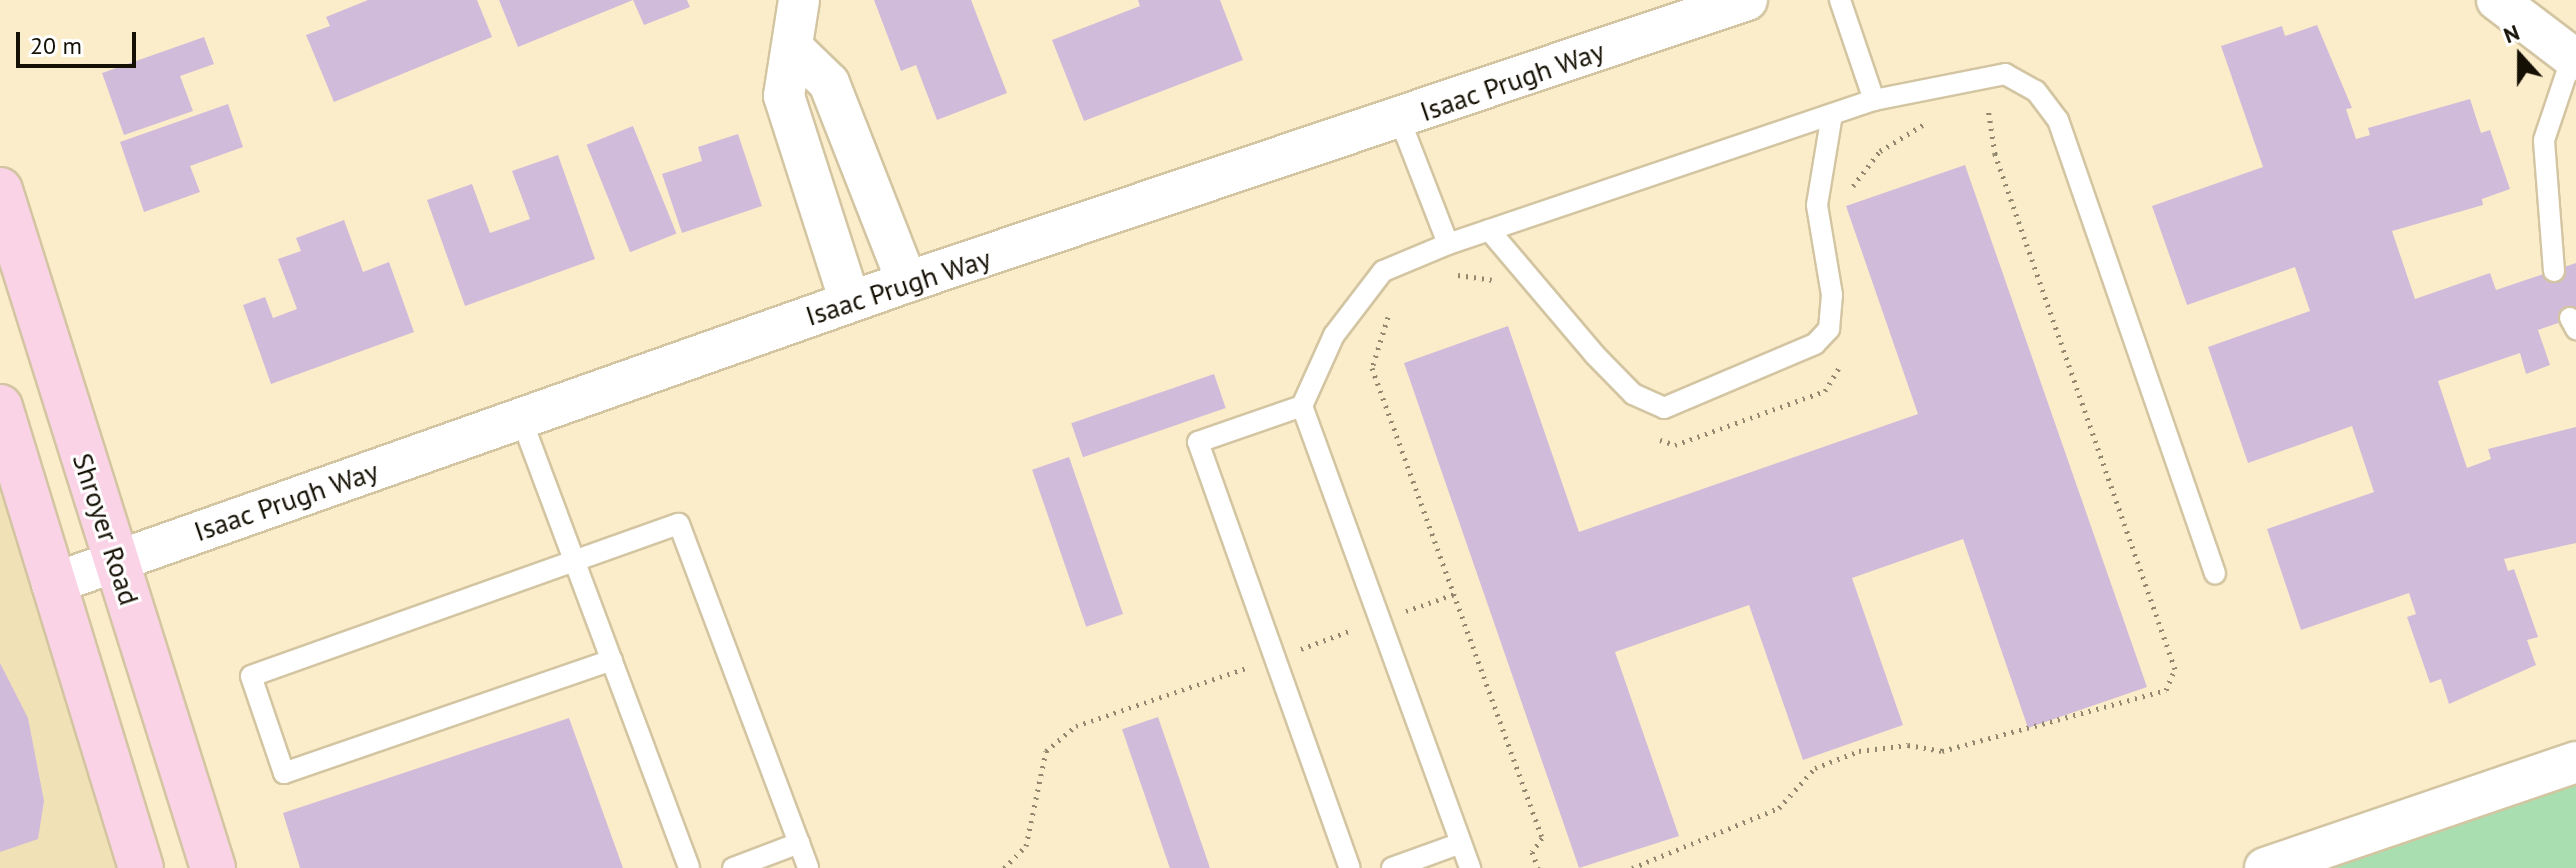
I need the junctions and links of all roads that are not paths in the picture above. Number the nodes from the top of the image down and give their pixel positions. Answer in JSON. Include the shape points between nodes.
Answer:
{"nodes":[{"id":1,"x":799,"y":0,"type":"edge"},
{"id":2,"x":1747,"y":0,"type":"edge"},
{"id":3,"x":1840,"y":0,"type":"edge"},
{"id":4,"x":2497,"y":0,"type":"edge"},
{"id":5,"x":796,"y":51,"type":"junction"},
{"id":6,"x":2574,"y":59,"type":"edge"},
{"id":7,"x":1874,"y":100,"type":"junction"},
{"id":8,"x":1832,"y":114,"type":"junction"},
{"id":9,"x":1400,"y":120,"type":"junction"},
{"id":10,"x":0,"y":190,"type":"edge"},
{"id":11,"x":1489,"y":230,"type":"junction"},
{"id":12,"x":1448,"y":244,"type":"junction"},
{"id":13,"x":2554,"y":271,"type":"dead end"},
{"id":14,"x":907,"y":282,"type":"junction"},
{"id":15,"x":850,"y":302,"type":"junction"},
{"id":16,"x":1302,"y":406,"type":"junction"},
{"id":17,"x":0,"y":407,"type":"edge"},
{"id":18,"x":521,"y":418,"type":"junction"},
{"id":19,"x":116,"y":561,"type":"junction"},
{"id":20,"x":575,"y":563,"type":"junction"},
{"id":21,"x":2215,"y":574,"type":"dead end"},
{"id":22,"x":52,"y":584,"type":"junction"},
{"id":23,"x":612,"y":660,"type":"junction"},
{"id":24,"x":2576,"y":762,"type":"edge"},
{"id":25,"x":799,"y":843,"type":"junction"},
{"id":26,"x":1461,"y":843,"type":"junction"},
{"id":27,"x":141,"y":868,"type":"edge"},
{"id":28,"x":213,"y":868,"type":"edge"},
{"id":29,"x":689,"y":868,"type":"edge"},
{"id":30,"x":733,"y":868,"type":"edge"},
{"id":31,"x":808,"y":868,"type":"edge"},
{"id":32,"x":1350,"y":868,"type":"edge"},
{"id":33,"x":1392,"y":868,"type":"edge"},
{"id":34,"x":1470,"y":868,"type":"edge"},
{"id":35,"x":2265,"y":868,"type":"edge"}],
"edges":[{"from":1,"to":5,"type":"street"},
{"from":2,"to":9,"type":"street","name":"Isaac Prugh Way"},
{"from":3,"to":7,"type":"lane"},
{"from":4,"to":6,"type":"street"},
{"from":5,"to":14,"type":"street","via":[[829,83]]},
{"from":5,"to":15,"type":"street","via":[[784,96]]},
{"from":6,"to":13,"type":"lane","via":[[2544,140]]},
{"from":7,"to":8,"type":"lane"},
{"from":7,"to":21,"type":"lane","via":[[2005,74],[2044,100],[2058,120]]},
{"from":8,"to":11,"type":"lane"},
{"from":8,"to":11,"type":"lane","via":[[1817,205],[1829,329],[1815,344],[1664,408],[1613,374]]},
{"from":9,"to":12,"type":"lane"},
{"from":9,"to":14,"type":"street","name":"Isaac Prugh Way"},
{"from":10,"to":19,"type":"main road","name":"Shroyer Road"},
{"from":11,"to":12,"type":"lane"},
{"from":12,"to":16,"type":"lane","via":[[1383,271],[1334,335]]},
{"from":14,"to":15,"type":"street","name":"Isaac Prugh Way"},
{"from":15,"to":18,"type":"street","name":"Isaac Prugh Way"},
{"from":16,"to":26,"type":"lane"},
{"from":16,"to":32,"type":"lane","via":[[1198,442]]},
{"from":17,"to":22,"type":"main road"},
{"from":18,"to":19,"type":"street","name":"Isaac Prugh Way"},
{"from":18,"to":20,"type":"lane"},
{"from":19,"to":22,"type":"street","name":"Isaac Prugh Way"},
{"from":19,"to":28,"type":"main road","name":"Shroyer Road"},
{"from":20,"to":23,"type":"lane"},
{"from":20,"to":23,"type":"lane","via":[[251,676],[284,773]]},
{"from":20,"to":25,"type":"lane","via":[[679,524]]},
{"from":22,"to":27,"type":"main road"},
{"from":23,"to":29,"type":"lane"},
{"from":24,"to":35,"type":"street"},
{"from":25,"to":30,"type":"lane"},
{"from":25,"to":31,"type":"lane"},
{"from":26,"to":33,"type":"lane"},
{"from":26,"to":34,"type":"lane"}]}
